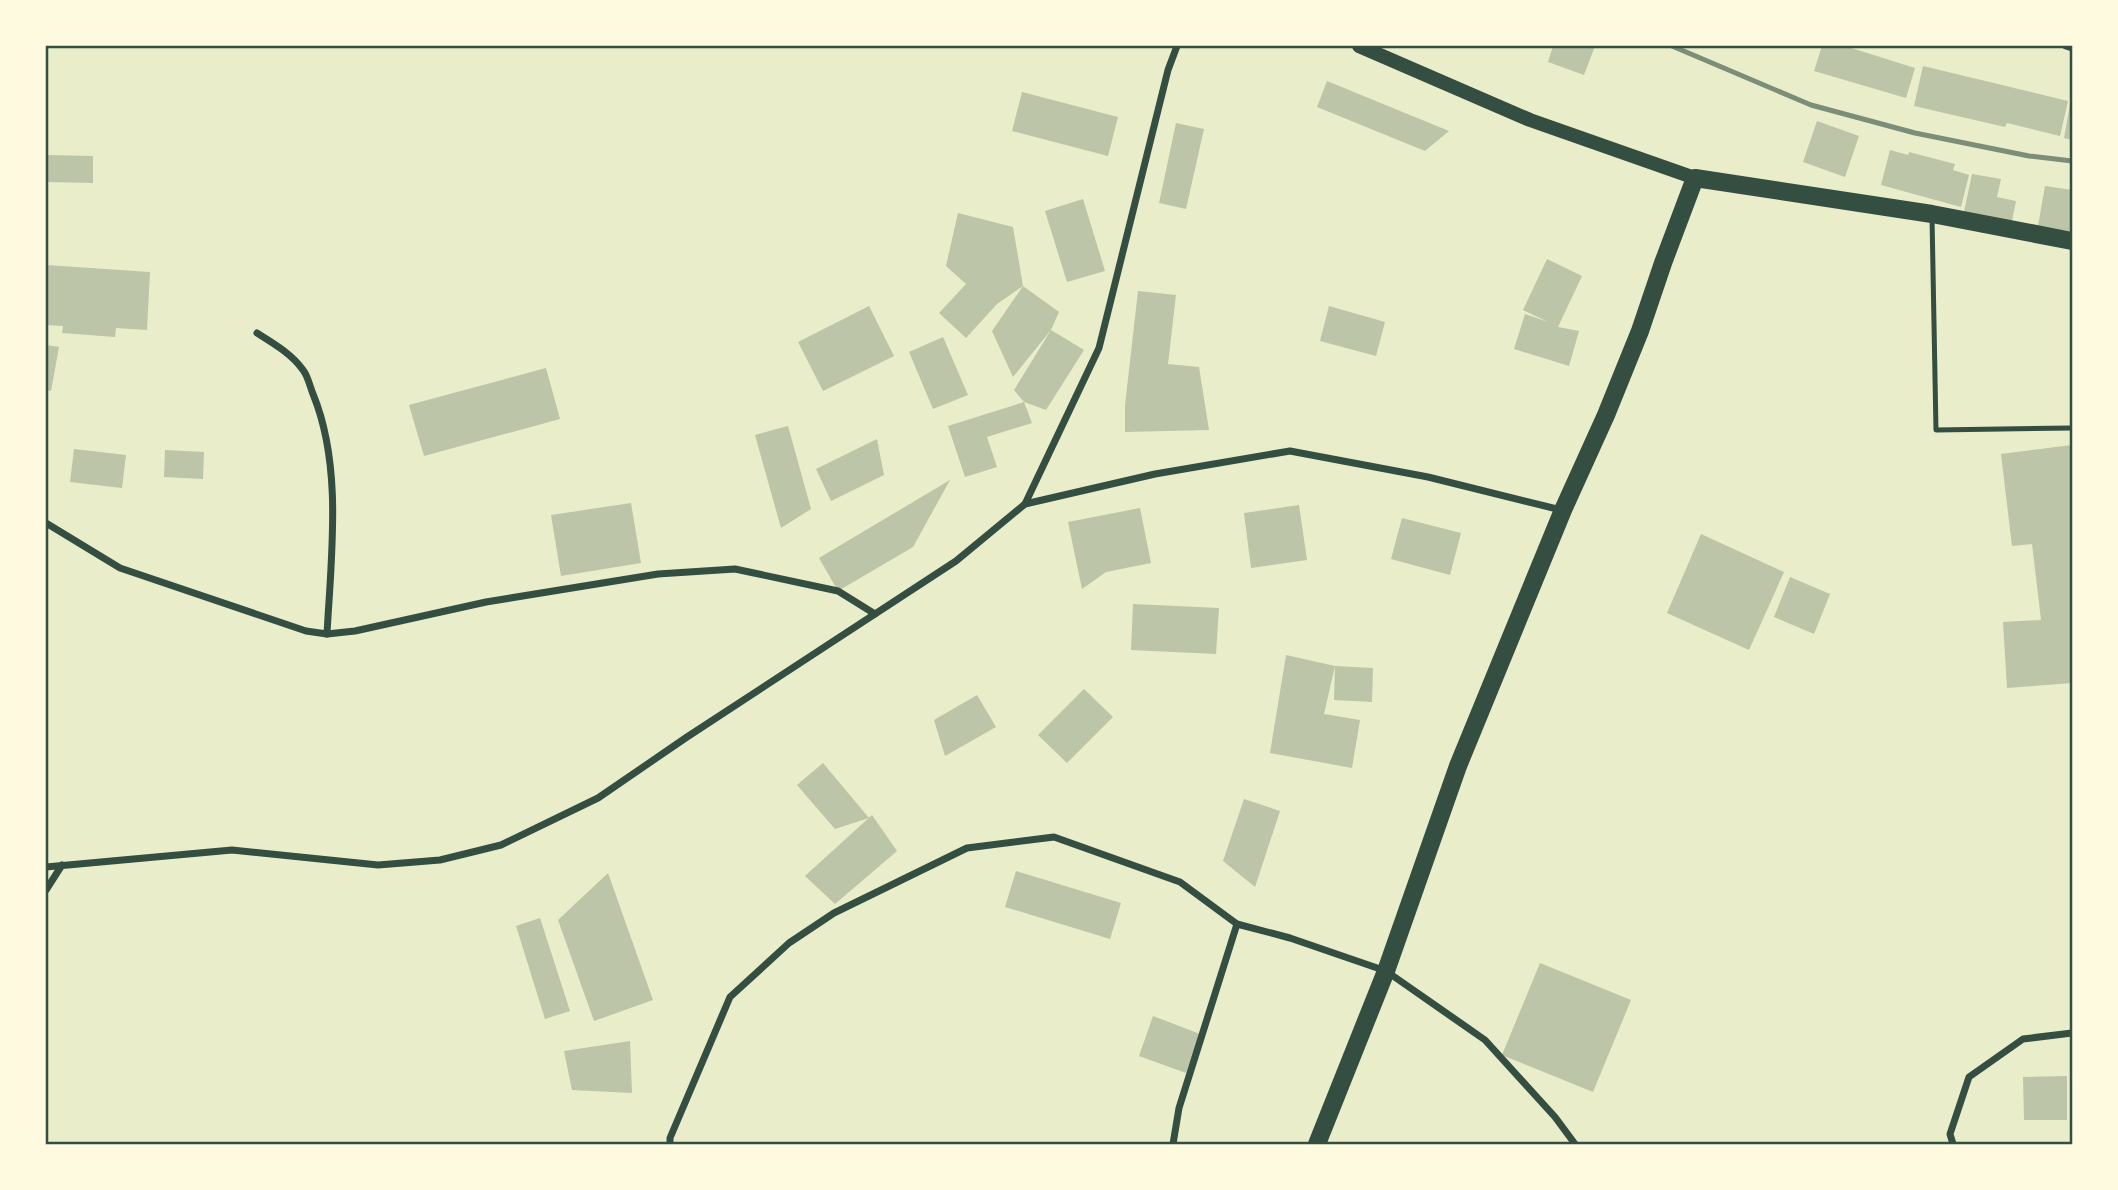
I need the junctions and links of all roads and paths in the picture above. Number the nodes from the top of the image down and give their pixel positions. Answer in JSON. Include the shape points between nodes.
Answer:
{"nodes":[{"id":1,"x":1177,"y":46,"type":"edge"},
{"id":2,"x":1359,"y":46,"type":"edge"},
{"id":3,"x":2066,"y":46,"type":"edge"},
{"id":4,"x":2073,"y":48,"type":"edge"},
{"id":5,"x":1695,"y":178,"type":"junction"},
{"id":6,"x":1931,"y":214,"type":"junction"},
{"id":7,"x":2073,"y":241,"type":"edge"},
{"id":8,"x":257,"y":333,"type":"dead end"},
{"id":9,"x":2073,"y":428,"type":"edge"},
{"id":10,"x":1025,"y":504,"type":"junction"},
{"id":11,"x":1563,"y":510,"type":"junction"},
{"id":12,"x":46,"y":523,"type":"edge"},
{"id":13,"x":875,"y":614,"type":"junction"},
{"id":14,"x":327,"y":634,"type":"junction"},
{"id":15,"x":62,"y":865,"type":"junction"},
{"id":16,"x":46,"y":867,"type":"edge"},
{"id":17,"x":46,"y":890,"type":"edge"},
{"id":18,"x":1237,"y":924,"type":"junction"},
{"id":19,"x":1386,"y":971,"type":"junction"},
{"id":20,"x":2073,"y":1033,"type":"edge"},
{"id":21,"x":670,"y":1144,"type":"edge"},
{"id":22,"x":1173,"y":1144,"type":"edge"},
{"id":23,"x":1317,"y":1144,"type":"edge"},
{"id":24,"x":1575,"y":1144,"type":"edge"},
{"id":25,"x":1953,"y":1144,"type":"edge"}],
"edges":[{"from":1,"to":10,"type":"street","via":[[1099,348]]},
{"from":2,"to":5,"type":"main road","via":[[1530,120]]},
{"from":3,"to":4,"type":"street"},
{"from":5,"to":6,"type":"main road"},
{"from":5,"to":11,"type":"main road","via":[[1636,343]]},
{"from":6,"to":7,"type":"main road"},
{"from":6,"to":9,"type":"lane","via":[[1936,430]]},
{"from":8,"to":14,"type":"street","via":[[304,370],[321,413],[329,449],[332,529]]},
{"from":10,"to":11,"type":"street","via":[[1155,474],[1290,451],[1429,477]]},
{"from":10,"to":13,"type":"street","via":[[956,561]]},
{"from":11,"to":19,"type":"main road","via":[[1458,766]]},
{"from":12,"to":14,"type":"street","via":[[120,568],[306,631]]},
{"from":13,"to":14,"type":"street","via":[[838,591],[735,569],[645,576]]},
{"from":13,"to":15,"type":"street","via":[[598,798],[501,845],[440,860],[378,865],[232,850]]},
{"from":15,"to":16,"type":"street"},
{"from":15,"to":17,"type":"street"},
{"from":18,"to":19,"type":"street"},
{"from":18,"to":21,"type":"street","via":[[1180,882],[1054,836],[967,848],[834,913],[789,943],[730,997]]},
{"from":18,"to":22,"type":"street"},
{"from":19,"to":23,"type":"main road"},
{"from":19,"to":24,"type":"street","via":[[1485,1040]]},
{"from":20,"to":25,"type":"street","via":[[2023,1039],[1969,1077],[1950,1134]]}]}
